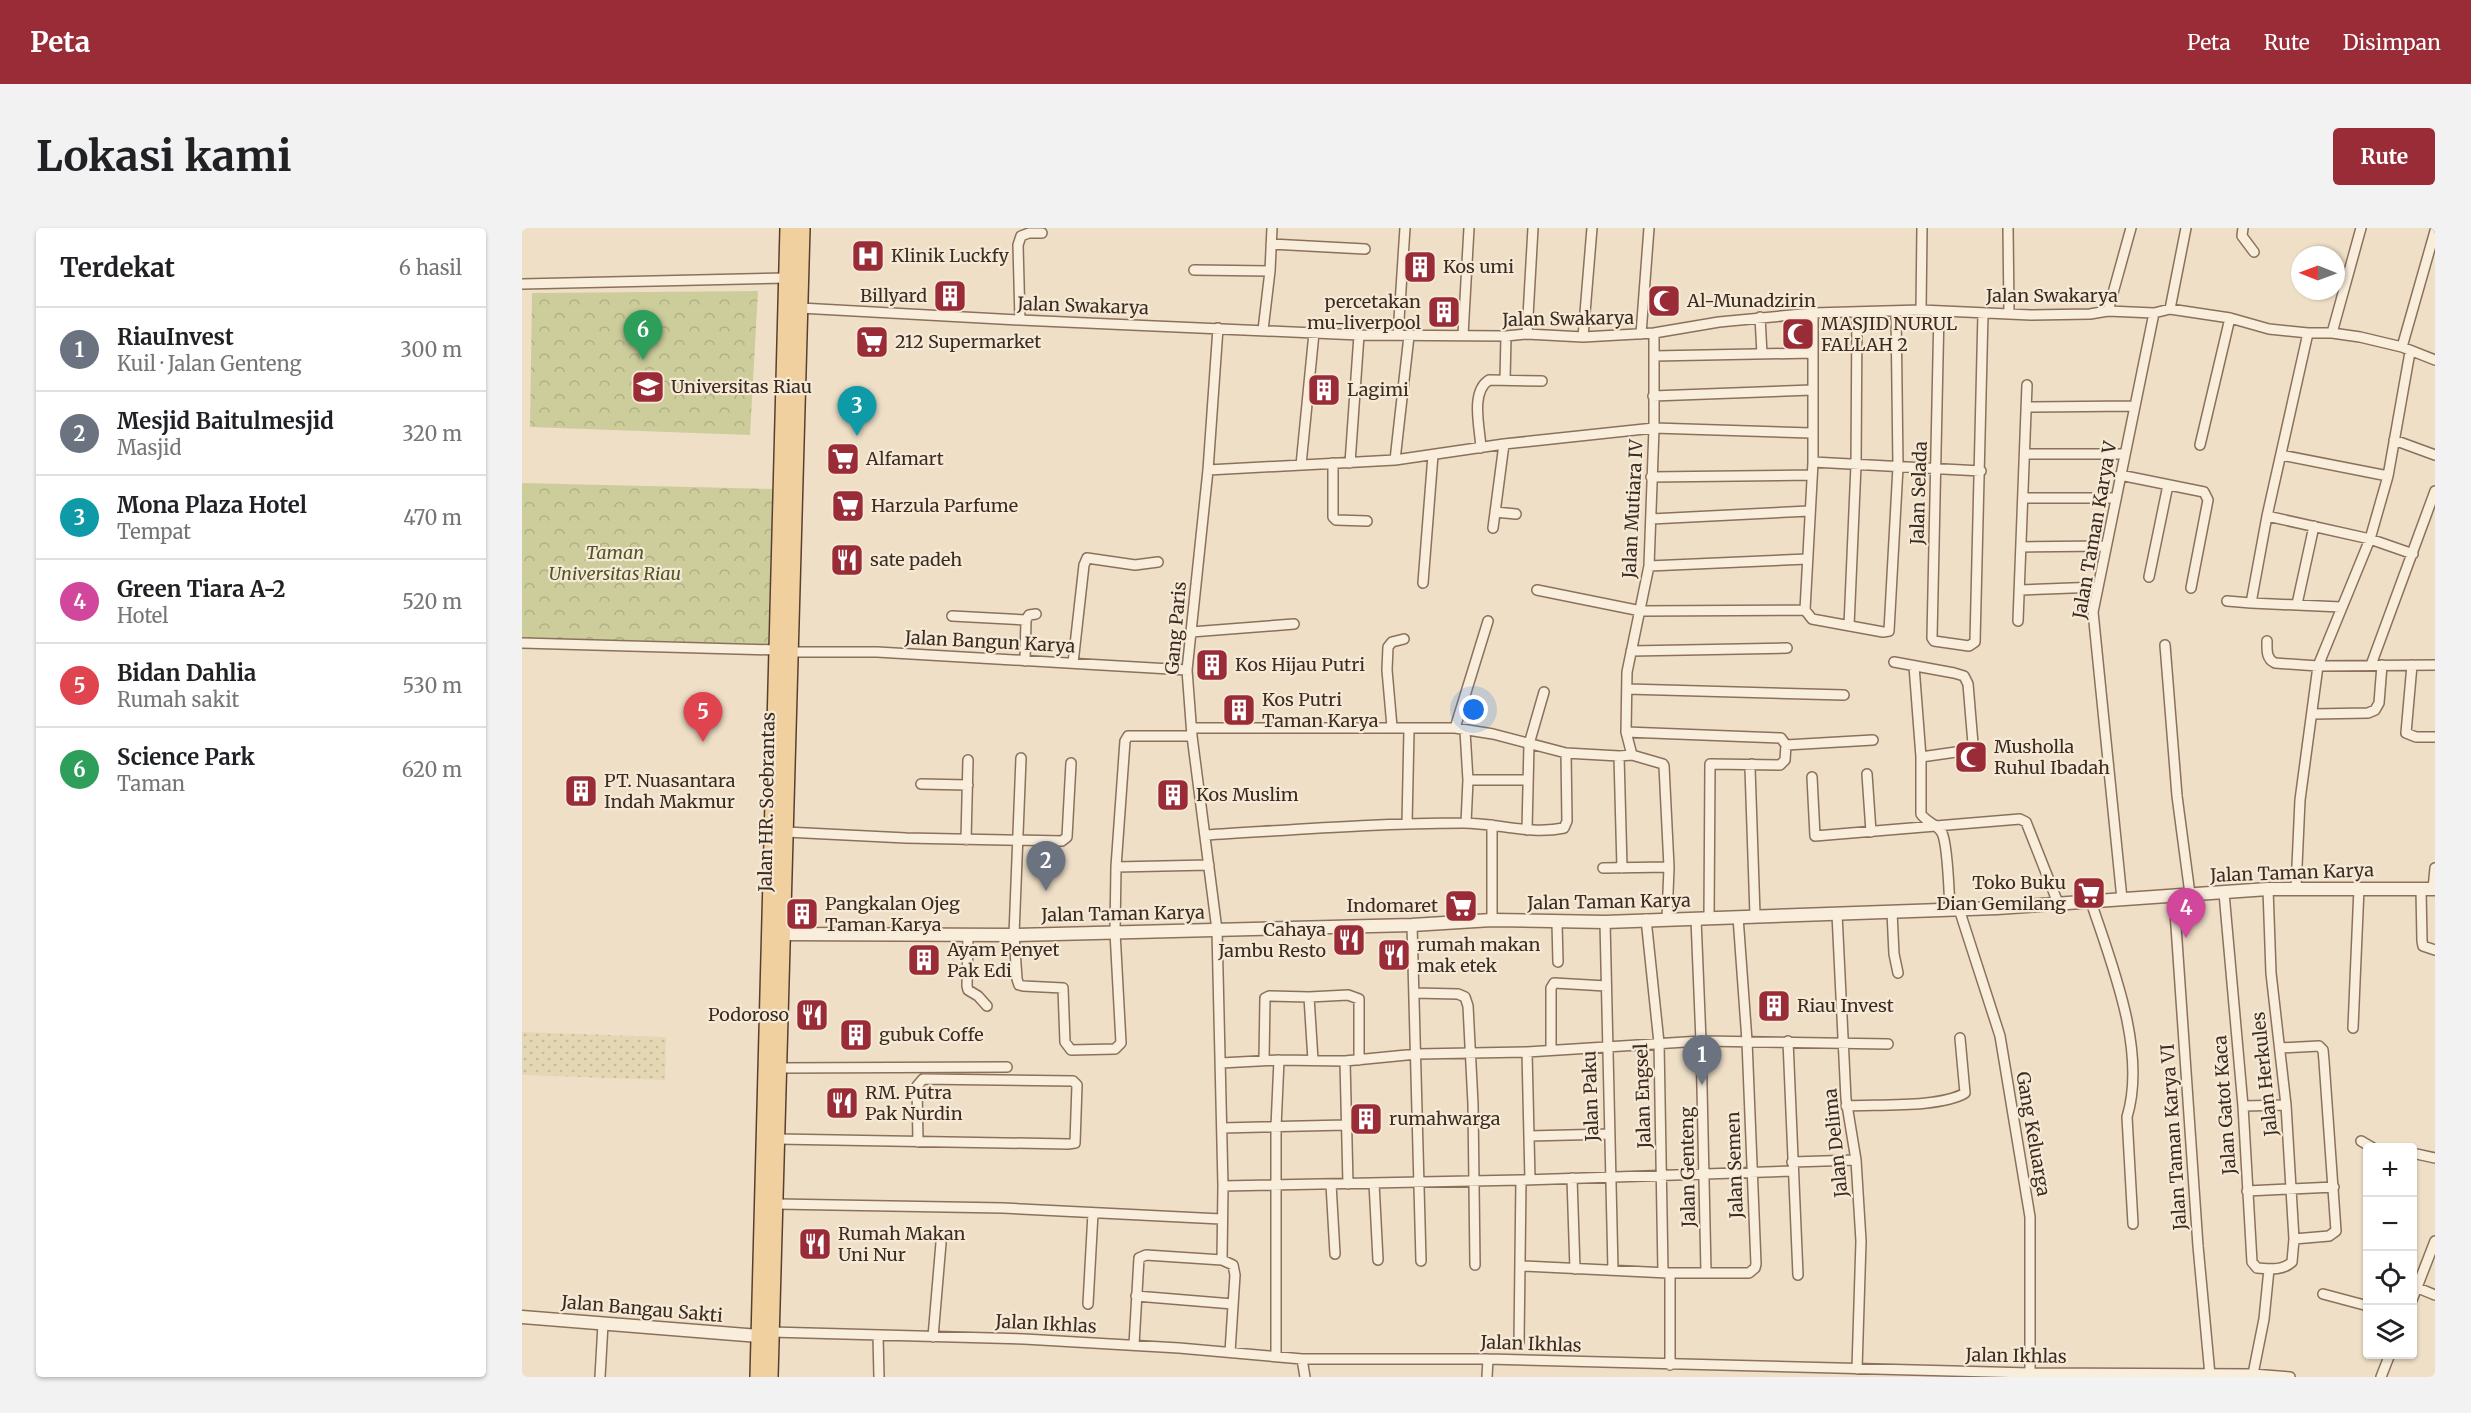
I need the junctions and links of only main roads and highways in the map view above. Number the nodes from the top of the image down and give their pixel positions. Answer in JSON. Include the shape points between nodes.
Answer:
{"nodes":[{"id":1,"x":788,"y":228,"type":"edge"},
{"id":2,"x":802,"y":228,"type":"edge"},
{"id":3,"x":785,"y":602,"type":"junction"},
{"id":4,"x":781,"y":745,"type":"junction"},
{"id":5,"x":768,"y":1229,"type":"junction"},
{"id":6,"x":765,"y":1334,"type":"junction"},
{"id":7,"x":758,"y":1377,"type":"edge"},
{"id":8,"x":770,"y":1377,"type":"edge"}],
"edges":[{"from":1,"to":3,"type":"main road","name":"Jalan HR. Soebrantas"},
{"from":2,"to":3,"type":"main road","name":"Jalan HR. Soebrantas"},
{"from":3,"to":4,"type":"main road","name":"Jalan HR. Soebrantas"},
{"from":4,"to":5,"type":"main road","name":"Jalan HR. Soebrantas"},
{"from":4,"to":5,"type":"main road","name":"Jalan HR. Soebrantas","via":[[786,832],[777,1204]]},
{"from":5,"to":6,"type":"main road","name":"Jalan HR. Soebrantas"},
{"from":6,"to":7,"type":"main road","name":"Jalan HR. Soebrantas"},
{"from":6,"to":8,"type":"main road","name":"Jalan HR. Soebrantas"}]}
